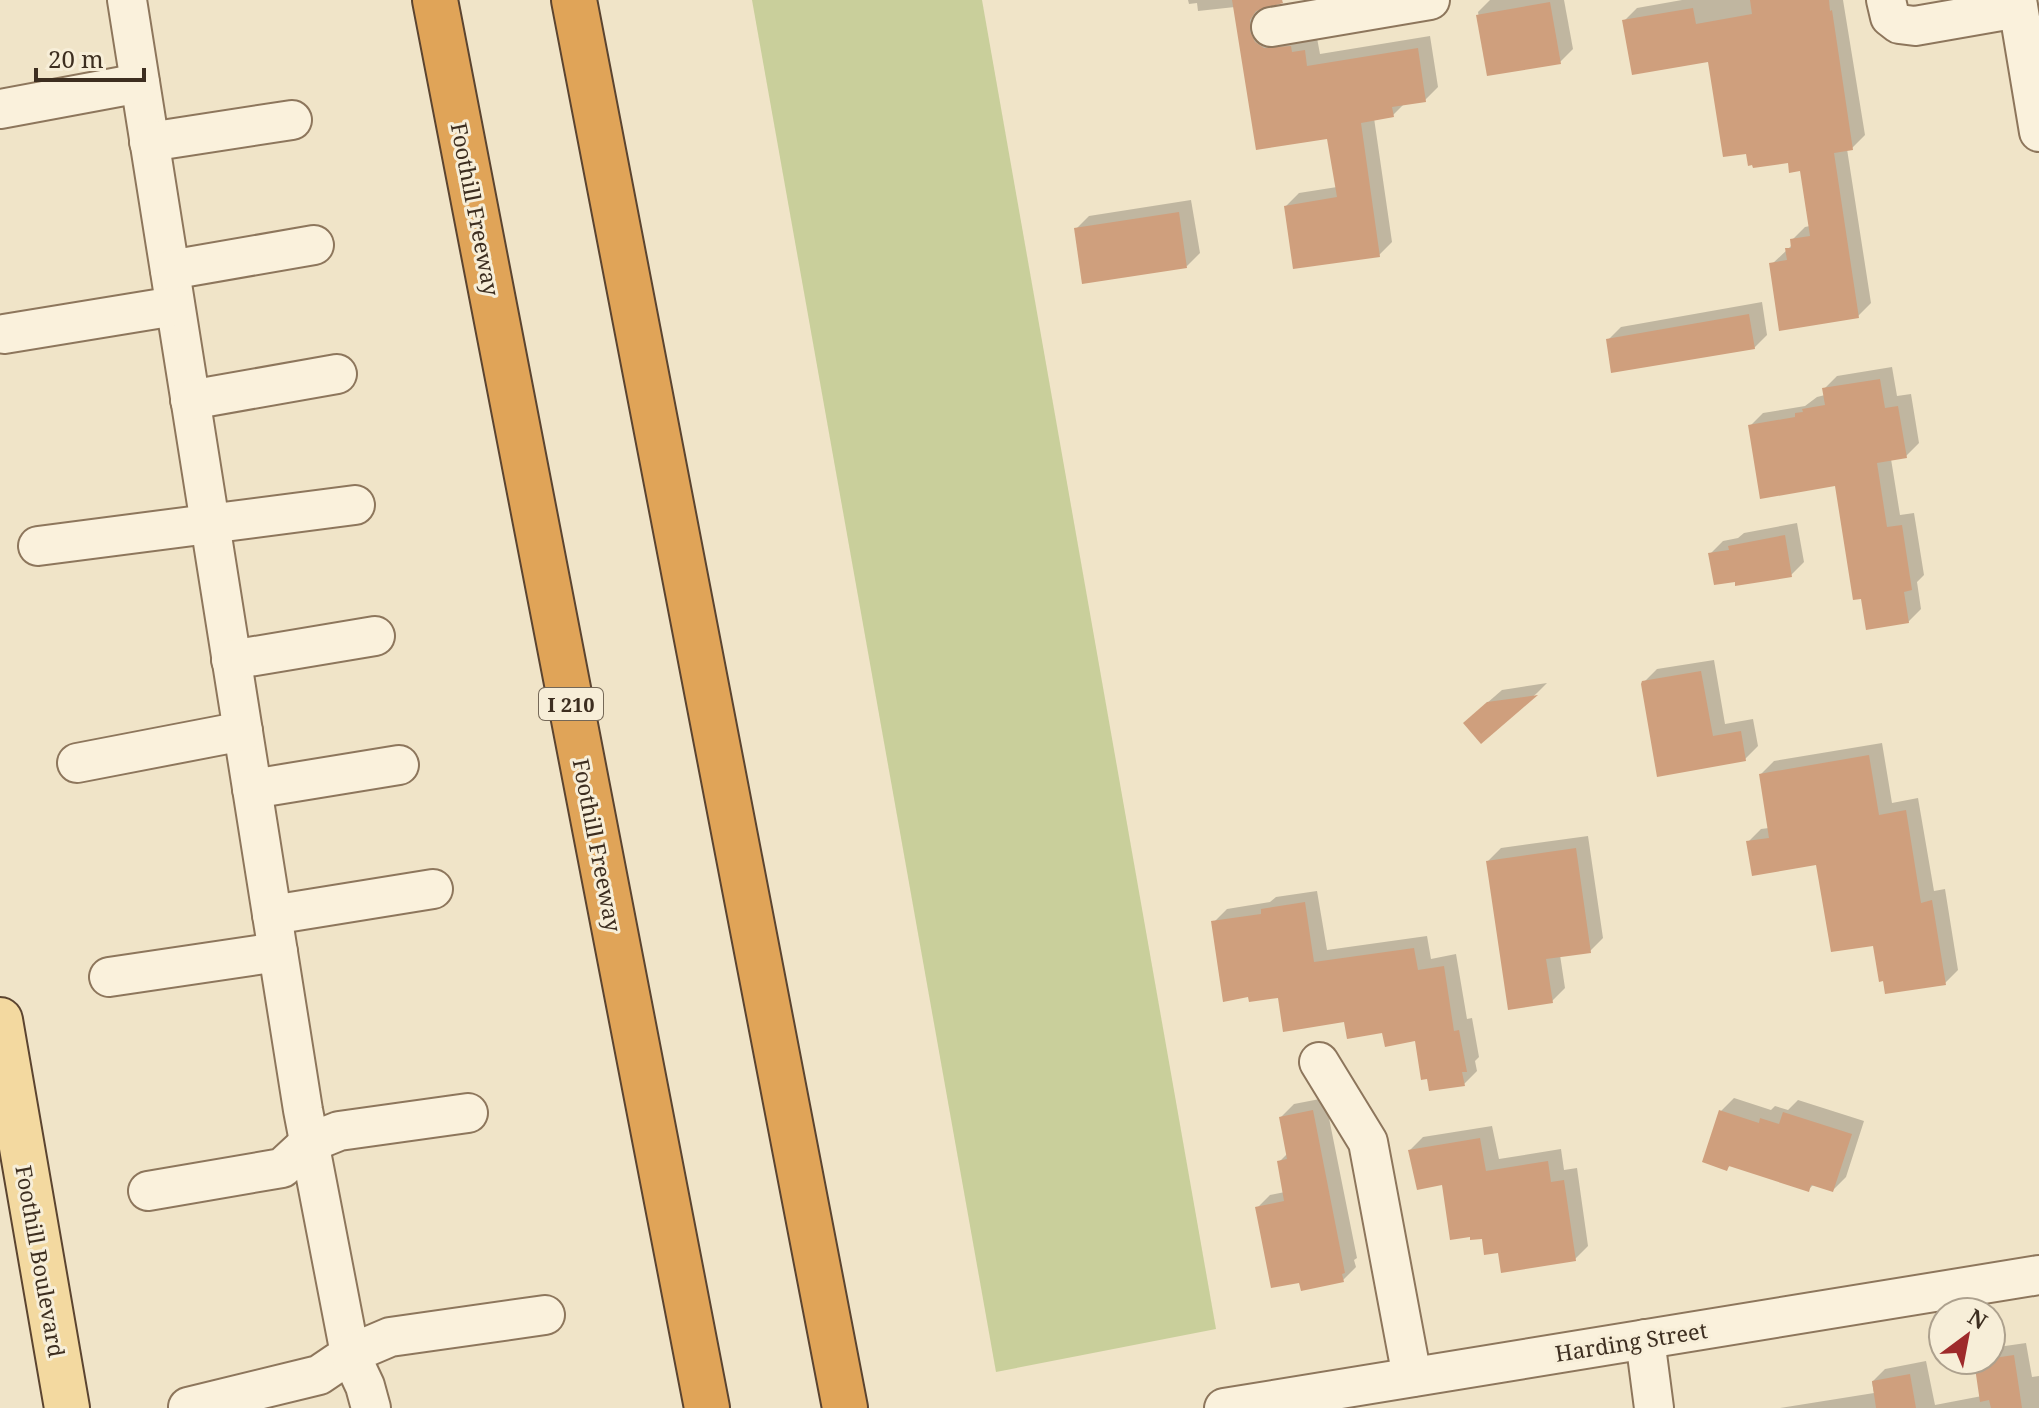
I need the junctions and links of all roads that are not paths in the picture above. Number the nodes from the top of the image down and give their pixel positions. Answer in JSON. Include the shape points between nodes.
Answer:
{"nodes":[{"id":1,"x":127,"y":0,"type":"edge"},
{"id":2,"x":435,"y":0,"type":"edge"},
{"id":3,"x":574,"y":0,"type":"edge"},
{"id":4,"x":1430,"y":0,"type":"edge"},
{"id":5,"x":1886,"y":0,"type":"edge"},
{"id":6,"x":2017,"y":4,"type":"edge"},
{"id":7,"x":1271,"y":27,"type":"dead end"},
{"id":8,"x":140,"y":83,"type":"junction"},
{"id":9,"x":0,"y":109,"type":"edge"},
{"id":10,"x":292,"y":120,"type":"dead end"},
{"id":11,"x":2039,"y":132,"type":"edge"},
{"id":12,"x":149,"y":142,"type":"junction"},
{"id":13,"x":314,"y":245,"type":"dead end"},
{"id":14,"x":172,"y":288,"type":"junction"},
{"id":15,"x":4,"y":334,"type":"dead end"},
{"id":16,"x":337,"y":374,"type":"dead end"},
{"id":17,"x":190,"y":400,"type":"junction"},
{"id":18,"x":355,"y":505,"type":"dead end"},
{"id":19,"x":209,"y":522,"type":"junction"},
{"id":20,"x":38,"y":546,"type":"dead end"},
{"id":21,"x":375,"y":636,"type":"dead end"},
{"id":22,"x":231,"y":660,"type":"junction"},
{"id":23,"x":243,"y":731,"type":"junction"},
{"id":24,"x":77,"y":763,"type":"dead end"},
{"id":25,"x":399,"y":765,"type":"dead end"},
{"id":26,"x":252,"y":789,"type":"junction"},
{"id":27,"x":433,"y":889,"type":"dead end"},
{"id":28,"x":275,"y":933,"type":"junction"},
{"id":29,"x":109,"y":977,"type":"dead end"},
{"id":30,"x":0,"y":1020,"type":"edge"},
{"id":31,"x":1319,"y":1062,"type":"dead end"},
{"id":32,"x":468,"y":1113,"type":"dead end"},
{"id":33,"x":309,"y":1143,"type":"junction"},
{"id":34,"x":148,"y":1191,"type":"dead end"},
{"id":35,"x":2039,"y":1275,"type":"edge"},
{"id":36,"x":545,"y":1315,"type":"dead end"},
{"id":37,"x":1645,"y":1339,"type":"junction"},
{"id":38,"x":350,"y":1354,"type":"junction"},
{"id":39,"x":1412,"y":1377,"type":"junction"},
{"id":40,"x":188,"y":1407,"type":"edge"},
{"id":41,"x":67,"y":1408,"type":"edge"},
{"id":42,"x":371,"y":1408,"type":"edge"},
{"id":43,"x":707,"y":1408,"type":"edge"},
{"id":44,"x":845,"y":1408,"type":"edge"},
{"id":45,"x":1224,"y":1408,"type":"edge"},
{"id":46,"x":1654,"y":1408,"type":"edge"}],
"edges":[{"from":1,"to":8,"type":"street"},
{"from":2,"to":43,"type":"highway","name":"Foothill Freeway","number":"I 210"},
{"from":3,"to":44,"type":"highway"},
{"from":4,"to":7,"type":"street"},
{"from":5,"to":6,"type":"street","via":[[1890,17],[1915,26]]},
{"from":6,"to":11,"type":"street"},
{"from":8,"to":9,"type":"street"},
{"from":8,"to":12,"type":"street"},
{"from":10,"to":12,"type":"street"},
{"from":12,"to":14,"type":"street"},
{"from":13,"to":14,"type":"street"},
{"from":14,"to":15,"type":"street"},
{"from":14,"to":17,"type":"street"},
{"from":16,"to":17,"type":"street"},
{"from":17,"to":19,"type":"street"},
{"from":18,"to":19,"type":"street"},
{"from":19,"to":20,"type":"street"},
{"from":19,"to":22,"type":"street"},
{"from":21,"to":22,"type":"street"},
{"from":22,"to":23,"type":"street"},
{"from":23,"to":24,"type":"street"},
{"from":23,"to":26,"type":"street"},
{"from":25,"to":26,"type":"street"},
{"from":26,"to":28,"type":"street"},
{"from":27,"to":28,"type":"street"},
{"from":28,"to":29,"type":"street"},
{"from":28,"to":33,"type":"street"},
{"from":30,"to":41,"type":"main road","name":"Foothill Boulevard"},
{"from":31,"to":39,"type":"street","via":[[1368,1142]]},
{"from":32,"to":33,"type":"street","via":[[339,1131]]},
{"from":33,"to":34,"type":"street","via":[[282,1168]]},
{"from":33,"to":38,"type":"street"},
{"from":35,"to":37,"type":"street","name":"Harding Street"},
{"from":36,"to":38,"type":"street","via":[[390,1337]]},
{"from":37,"to":39,"type":"street","name":"Harding Street"},
{"from":37,"to":46,"type":"street"},
{"from":38,"to":40,"type":"street","via":[[319,1375]]},
{"from":38,"to":42,"type":"street"},
{"from":39,"to":45,"type":"street","name":"Harding Street"}]}
